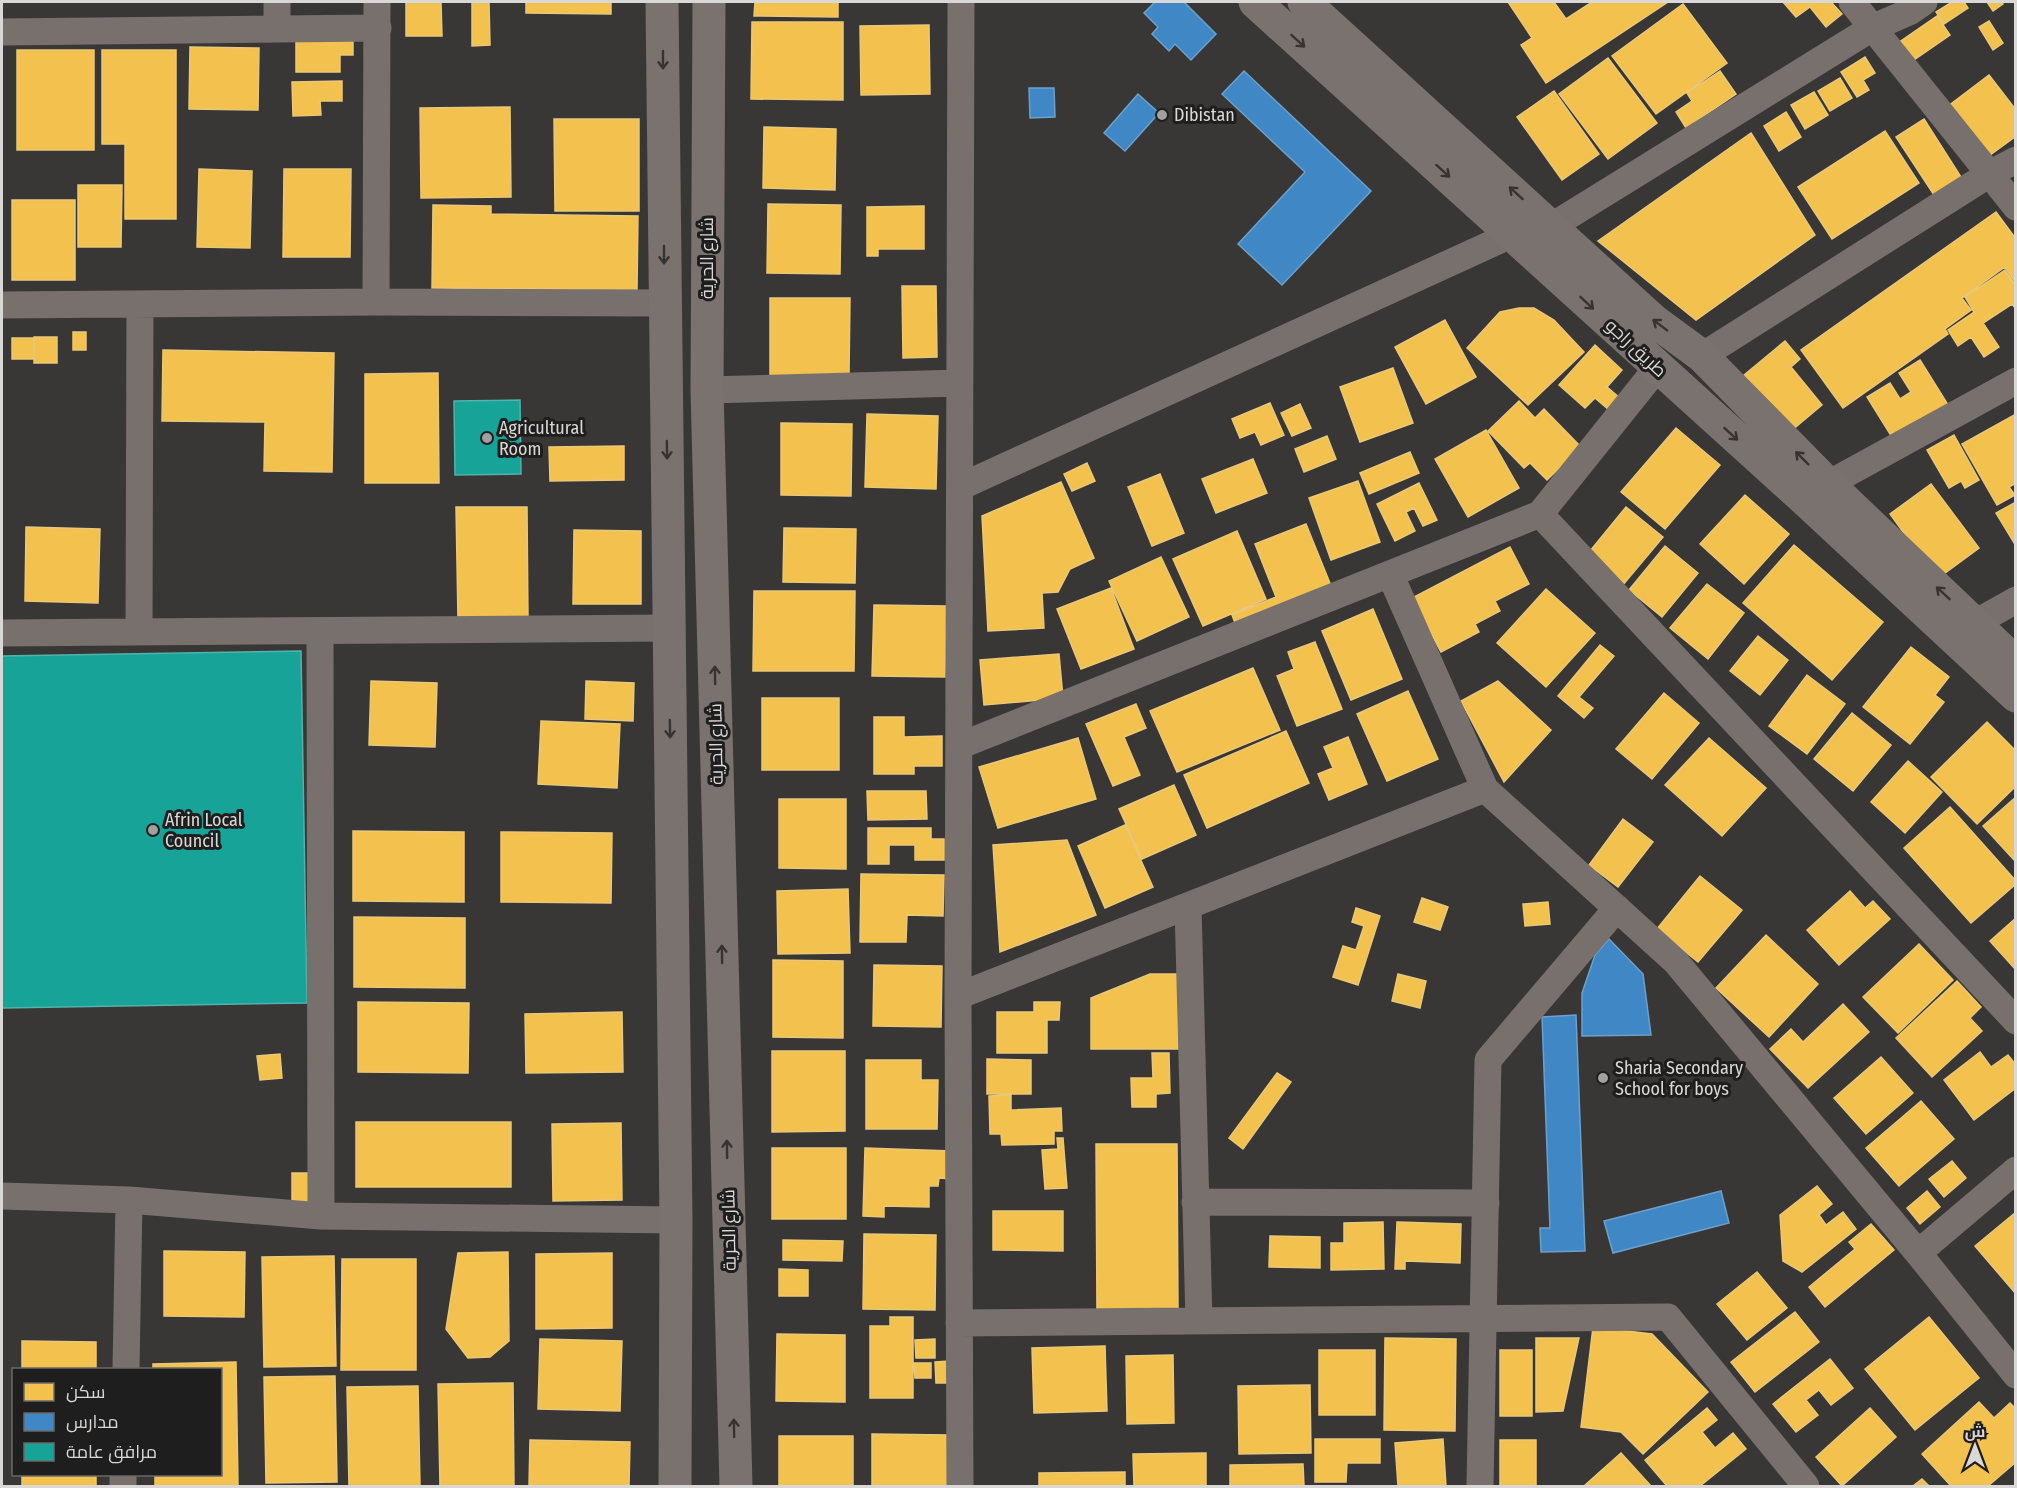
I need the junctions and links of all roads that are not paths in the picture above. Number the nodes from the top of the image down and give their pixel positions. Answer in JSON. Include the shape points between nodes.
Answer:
{"nodes":[{"id":1,"x":277,"y":2,"type":"edge"},
{"id":2,"x":378,"y":2,"type":"edge"},
{"id":3,"x":662,"y":2,"type":"edge"},
{"id":4,"x":709,"y":2,"type":"edge"},
{"id":5,"x":961,"y":2,"type":"edge"},
{"id":6,"x":1255,"y":2,"type":"edge"},
{"id":7,"x":1304,"y":2,"type":"edge"},
{"id":8,"x":1852,"y":2,"type":"edge"},
{"id":9,"x":1924,"y":2,"type":"edge"},
{"id":10,"x":378,"y":28,"type":"junction"},
{"id":11,"x":1872,"y":28,"type":"junction"},
{"id":12,"x":277,"y":29,"type":"junction"},
{"id":13,"x":2,"y":32,"type":"edge"},
{"id":14,"x":663,"y":117,"type":"junction"},
{"id":15,"x":708,"y":118,"type":"junction"},
{"id":16,"x":2016,"y":160,"type":"edge"},
{"id":17,"x":1991,"y":173,"type":"junction"},
{"id":18,"x":2016,"y":207,"type":"edge"},
{"id":19,"x":1552,"y":226,"type":"junction"},
{"id":20,"x":1513,"y":234,"type":"junction"},
{"id":21,"x":376,"y":302,"type":"junction"},
{"id":22,"x":664,"y":303,"type":"junction"},
{"id":23,"x":140,"y":304,"type":"junction"},
{"id":24,"x":2,"y":305,"type":"edge"},
{"id":25,"x":1702,"y":356,"type":"junction"},
{"id":26,"x":1657,"y":368,"type":"junction"},
{"id":27,"x":2016,"y":381,"type":"edge"},
{"id":28,"x":960,"y":383,"type":"junction"},
{"id":29,"x":707,"y":390,"type":"junction"},
{"id":30,"x":1828,"y":484,"type":"junction"},
{"id":31,"x":960,"y":487,"type":"junction"},
{"id":32,"x":710,"y":501,"type":"junction"},
{"id":33,"x":668,"y":502,"type":"junction"},
{"id":34,"x":1539,"y":514,"type":"junction"},
{"id":35,"x":1390,"y":574,"type":"junction"},
{"id":36,"x":2016,"y":600,"type":"edge"},
{"id":37,"x":1975,"y":623,"type":"junction"},
{"id":38,"x":669,"y":628,"type":"junction"},
{"id":39,"x":320,"y":631,"type":"junction"},
{"id":40,"x":139,"y":632,"type":"junction"},
{"id":41,"x":2,"y":633,"type":"edge"},
{"id":42,"x":2016,"y":663,"type":"edge"},
{"id":43,"x":2016,"y":696,"type":"edge"},
{"id":44,"x":959,"y":746,"type":"junction"},
{"id":45,"x":1485,"y":789,"type":"junction"},
{"id":46,"x":1188,"y":906,"type":"junction"},
{"id":47,"x":1617,"y":908,"type":"junction"},
{"id":48,"x":958,"y":996,"type":"junction"},
{"id":49,"x":2016,"y":1021,"type":"edge"},
{"id":50,"x":2016,"y":1170,"type":"edge"},
{"id":51,"x":2,"y":1196,"type":"edge"},
{"id":52,"x":129,"y":1200,"type":"junction"},
{"id":53,"x":1196,"y":1202,"type":"junction"},
{"id":54,"x":1486,"y":1203,"type":"junction"},
{"id":55,"x":321,"y":1216,"type":"junction"},
{"id":56,"x":676,"y":1220,"type":"junction"},
{"id":57,"x":1918,"y":1253,"type":"junction"},
{"id":58,"x":1483,"y":1319,"type":"junction"},
{"id":59,"x":1199,"y":1321,"type":"junction"},
{"id":60,"x":959,"y":1323,"type":"junction"},
{"id":61,"x":126,"y":1368,"type":"edge"},
{"id":62,"x":2016,"y":1375,"type":"edge"},
{"id":63,"x":675,"y":1486,"type":"edge"},
{"id":64,"x":736,"y":1486,"type":"edge"},
{"id":65,"x":960,"y":1486,"type":"edge"},
{"id":66,"x":1480,"y":1486,"type":"edge"},
{"id":67,"x":1806,"y":1486,"type":"edge"}],
"edges":[{"from":1,"to":12,"type":"street"},
{"from":2,"to":10,"type":"street"},
{"from":3,"to":14,"type":"main road","one_way":true},
{"from":4,"to":15,"type":"main road","name":"شارع الحرية"},
{"from":5,"to":28,"type":"street"},
{"from":6,"to":20,"type":"main road","name":"طريق راجو","one_way":true},
{"from":19,"to":7,"type":"main road","name":"طريق راجو","one_way":true},
{"from":8,"to":11,"type":"street"},
{"from":9,"to":11,"type":"street"},
{"from":10,"to":12,"type":"street"},
{"from":10,"to":21,"type":"street"},
{"from":11,"to":17,"type":"street"},
{"from":11,"to":19,"type":"street"},
{"from":12,"to":13,"type":"street"},
{"from":14,"to":15,"type":"main road"},
{"from":14,"to":22,"type":"main road","one_way":true},
{"from":15,"to":29,"type":"main road","name":"شارع الحرية"},
{"from":16,"to":17,"type":"street"},
{"from":17,"to":18,"type":"street"},
{"from":17,"to":25,"type":"street"},
{"from":25,"to":19,"type":"main road","name":"طريق راجو","one_way":true,"via":[[1653,320]]},
{"from":20,"to":26,"type":"main road","name":"طريق راجو","one_way":true},
{"from":20,"to":31,"type":"street"},
{"from":21,"to":22,"type":"street"},
{"from":21,"to":23,"type":"street"},
{"from":22,"to":33,"type":"main road","one_way":true},
{"from":23,"to":24,"type":"street"},
{"from":23,"to":40,"type":"street"},
{"from":30,"to":25,"type":"main road","name":"طريق راجو","one_way":true},
{"from":26,"to":34,"type":"street"},
{"from":26,"to":43,"type":"main road","name":"طريق راجو","one_way":true},
{"from":27,"to":30,"type":"street"},
{"from":28,"to":29,"type":"street"},
{"from":28,"to":31,"type":"street"},
{"from":29,"to":32,"type":"main road","name":"شارع الحرية"},
{"from":37,"to":30,"type":"main road","name":"طريق راجو","one_way":true},
{"from":31,"to":44,"type":"street"},
{"from":32,"to":33,"type":"main road"},
{"from":64,"to":32,"type":"main road","name":"شارع الحرية","one_way":true},
{"from":33,"to":38,"type":"main road"},
{"from":34,"to":35,"type":"street"},
{"from":34,"to":49,"type":"street"},
{"from":35,"to":44,"type":"street"},
{"from":35,"to":45,"type":"street"},
{"from":36,"to":37,"type":"street"},
{"from":37,"to":42,"type":"main road","name":"طريق راجو"},
{"from":38,"to":39,"type":"street"},
{"from":38,"to":56,"type":"main road","one_way":true},
{"from":39,"to":40,"type":"street"},
{"from":39,"to":55,"type":"street"},
{"from":40,"to":41,"type":"street"},
{"from":44,"to":48,"type":"street"},
{"from":45,"to":46,"type":"street"},
{"from":45,"to":47,"type":"street"},
{"from":46,"to":48,"type":"street"},
{"from":46,"to":53,"type":"street"},
{"from":47,"to":54,"type":"street","via":[[1488,1060]]},
{"from":47,"to":57,"type":"street","via":[[1676,962]]},
{"from":48,"to":60,"type":"street"},
{"from":50,"to":57,"type":"street"},
{"from":51,"to":52,"type":"street"},
{"from":52,"to":55,"type":"street"},
{"from":52,"to":61,"type":"street"},
{"from":53,"to":54,"type":"street"},
{"from":53,"to":59,"type":"street"},
{"from":54,"to":58,"type":"street"},
{"from":55,"to":56,"type":"street"},
{"from":56,"to":63,"type":"main road"},
{"from":57,"to":62,"type":"street"},
{"from":58,"to":59,"type":"street"},
{"from":58,"to":66,"type":"street"},
{"from":58,"to":67,"type":"street","via":[[1668,1317]]},
{"from":59,"to":60,"type":"street"},
{"from":60,"to":65,"type":"street"}]}
